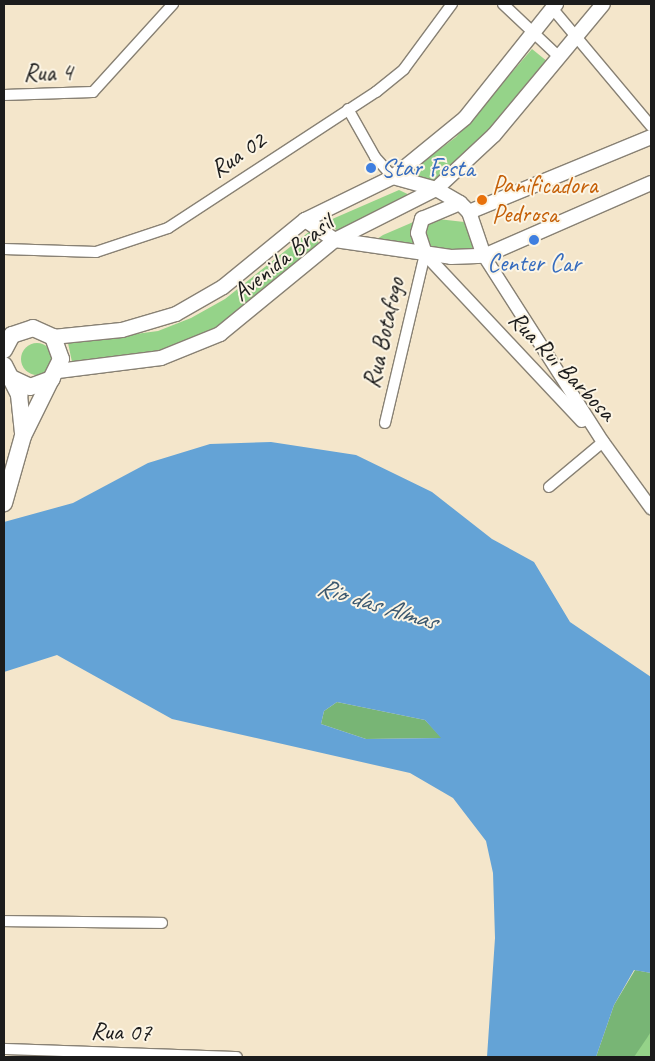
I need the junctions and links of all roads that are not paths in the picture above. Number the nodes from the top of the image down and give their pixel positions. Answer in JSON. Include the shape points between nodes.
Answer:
{"nodes":[{"id":1,"x":173,"y":4,"type":"edge"},
{"id":2,"x":452,"y":4,"type":"edge"},
{"id":3,"x":503,"y":4,"type":"edge"},
{"id":4,"x":603,"y":4,"type":"edge"},
{"id":5,"x":554,"y":6,"type":"edge"},
{"id":6,"x":533,"y":30,"type":"junction"},
{"id":7,"x":578,"y":35,"type":"junction"},
{"id":8,"x":558,"y":56,"type":"junction"},
{"id":9,"x":4,"y":95,"type":"edge"},
{"id":10,"x":348,"y":109,"type":"junction"},
{"id":11,"x":651,"y":126,"type":"edge"},
{"id":12,"x":651,"y":137,"type":"edge"},
{"id":13,"x":393,"y":176,"type":"junction"},
{"id":14,"x":651,"y":183,"type":"edge"},
{"id":15,"x":436,"y":190,"type":"junction"},
{"id":16,"x":465,"y":208,"type":"junction"},
{"id":17,"x":305,"y":220,"type":"junction"},
{"id":18,"x":335,"y":240,"type":"junction"},
{"id":19,"x":4,"y":249,"type":"edge"},
{"id":20,"x":425,"y":254,"type":"junction"},
{"id":21,"x":484,"y":256,"type":"junction"},
{"id":22,"x":53,"y":337,"type":"junction"},
{"id":23,"x":4,"y":346,"type":"edge"},
{"id":24,"x":5,"y":370,"type":"edge"},
{"id":25,"x":55,"y":375,"type":"junction"},
{"id":26,"x":385,"y":423,"type":"dead end"},
{"id":27,"x":23,"y":439,"type":"junction"},
{"id":28,"x":603,"y":442,"type":"junction"},
{"id":29,"x":548,"y":486,"type":"dead end"},
{"id":30,"x":4,"y":502,"type":"edge"},
{"id":31,"x":651,"y":508,"type":"edge"},
{"id":32,"x":4,"y":921,"type":"edge"},
{"id":33,"x":162,"y":923,"type":"dead end"},
{"id":34,"x":4,"y":1049,"type":"edge"},
{"id":35,"x":66,"y":1054,"type":"edge"},
{"id":36,"x":187,"y":1056,"type":"edge"},
{"id":37,"x":237,"y":1057,"type":"edge"}],
"edges":[{"from":1,"to":9,"type":"street","name":"Rua 4","via":[[93,92]]},
{"from":2,"to":10,"type":"street","name":"Rua 02","via":[[404,69]]},
{"from":3,"to":6,"type":"street"},
{"from":4,"to":7,"type":"main road","name":"Avenida Brasil"},
{"from":5,"to":6,"type":"main road","name":"Avenida Brasil"},
{"from":5,"to":7,"type":"street"},
{"from":6,"to":8,"type":"street"},
{"from":6,"to":13,"type":"main road","name":"Avenida Brasil","via":[[465,118]]},
{"from":7,"to":8,"type":"main road","name":"Avenida Brasil"},
{"from":7,"to":11,"type":"street"},
{"from":8,"to":15,"type":"main road","name":"Avenida Brasil","via":[[494,134]]},
{"from":10,"to":13,"type":"street","via":[[375,157]]},
{"from":10,"to":19,"type":"street","name":"Rua 02","via":[[168,228],[134,242],[96,252]]},
{"from":12,"to":16,"type":"main road"},
{"from":13,"to":15,"type":"main road"},
{"from":13,"to":17,"type":"main road","name":"Avenida Brasil"},
{"from":14,"to":21,"type":"main road"},
{"from":15,"to":16,"type":"main road"},
{"from":15,"to":18,"type":"main road","name":"Avenida Brasil"},
{"from":16,"to":20,"type":"main road","via":[[422,219],[418,233]]},
{"from":16,"to":21,"type":"main road"},
{"from":17,"to":18,"type":"main road"},
{"from":17,"to":22,"type":"main road","name":"Avenida Brasil","via":[[223,287],[176,314],[122,330]]},
{"from":18,"to":20,"type":"main road"},
{"from":18,"to":25,"type":"main road","name":"Avenida Brasil","via":[[220,334],[161,358]]},
{"from":20,"to":21,"type":"main road"},
{"from":20,"to":26,"type":"street","name":"Rua Botafogo"},
{"from":20,"to":28,"type":"street","name":"Rua Rui Barbosa"},
{"from":21,"to":28,"type":"street","name":"Rua Rui Barbosa"},
{"from":22,"to":23,"type":"main road","via":[[33,328],[12,335]]},
{"from":22,"to":25,"type":"main road","via":[[61,359]]},
{"from":24,"to":25,"type":"main road","via":[[30,387]]},
{"from":24,"to":27,"type":"main road","via":[[19,395]]},
{"from":25,"to":27,"type":"main road"},
{"from":27,"to":30,"type":"main road"},
{"from":28,"to":29,"type":"street"},
{"from":28,"to":31,"type":"street"},
{"from":32,"to":33,"type":"street"},
{"from":34,"to":35,"type":"street","name":"Rua 07"},
{"from":35,"to":36,"type":"street","name":"Rua 07"},
{"from":36,"to":37,"type":"street","name":"Rua 07"}]}
